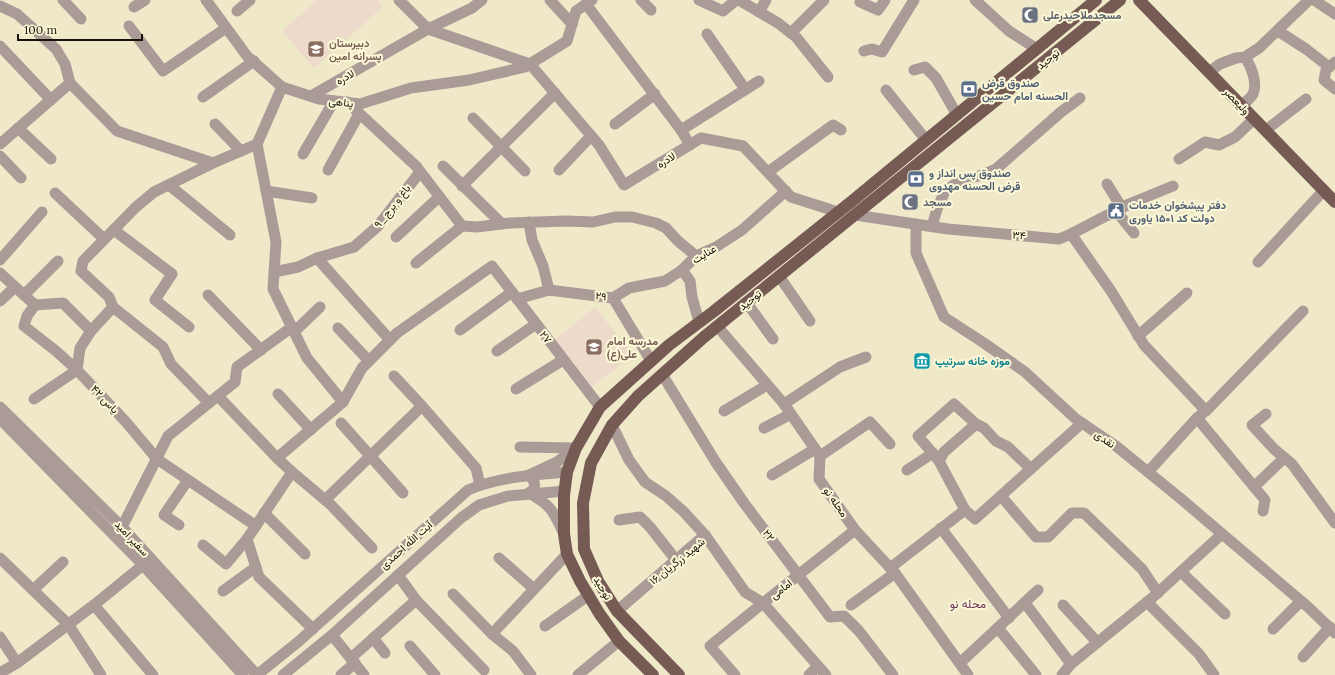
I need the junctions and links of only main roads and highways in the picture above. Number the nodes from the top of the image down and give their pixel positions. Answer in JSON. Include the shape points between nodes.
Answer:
{"nodes":[{"id":1,"x":1085,"y":0,"type":"edge"},
{"id":2,"x":1096,"y":0,"type":"edge"},
{"id":3,"x":1118,"y":0,"type":"edge"},
{"id":4,"x":1140,"y":0,"type":"edge"},
{"id":5,"x":1080,"y":14,"type":"junction"},
{"id":6,"x":1335,"y":202,"type":"edge"},
{"id":7,"x":794,"y":248,"type":"junction"},
{"id":8,"x":802,"y":258,"type":"junction"},
{"id":9,"x":653,"y":675,"type":"edge"},
{"id":10,"x":679,"y":675,"type":"edge"}],
"edges":[{"from":1,"to":5,"type":"main road"},
{"from":2,"to":5,"type":"main road","name":"توحید"},
{"from":3,"to":8,"type":"main road","name":"توحید"},
{"from":4,"to":6,"type":"main road","name":"ولیعصر"},
{"from":5,"to":7,"type":"main road","name":"توحید"},
{"from":7,"to":8,"type":"main road"},
{"from":7,"to":9,"type":"main road","name":"توحید","via":[[651,360],[600,407],[576,448],[567,472],[564,534],[567,554],[599,613],[619,641]]},
{"from":8,"to":10,"type":"main road","name":"توحید","via":[[717,326],[638,396],[612,425],[591,463],[583,503],[584,549],[598,581],[617,611]]}]}
